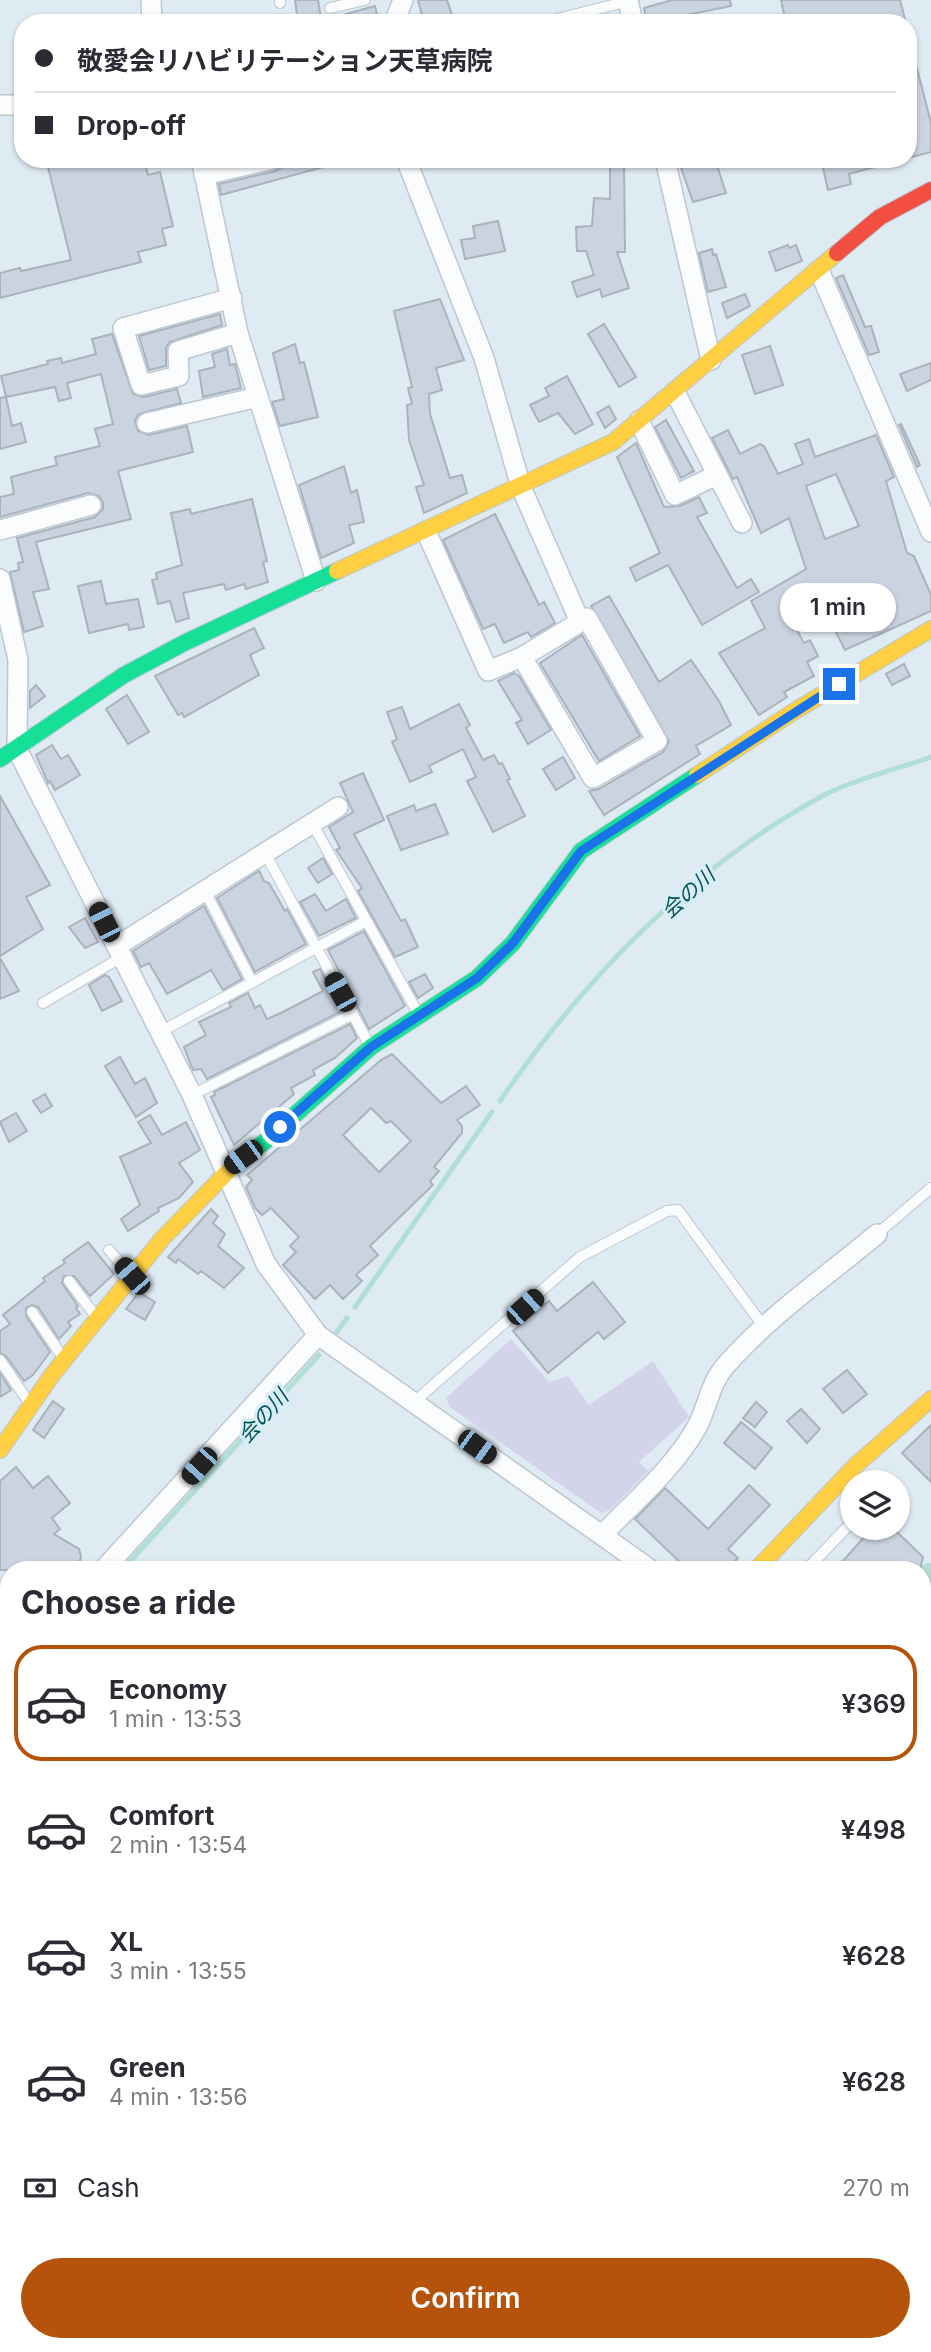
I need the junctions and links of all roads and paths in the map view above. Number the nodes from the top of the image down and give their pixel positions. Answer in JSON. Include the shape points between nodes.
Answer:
{"nodes":[{"id":1,"x":365,"y":0,"type":"edge"},
{"id":2,"x":630,"y":0,"type":"edge"},
{"id":3,"x":330,"y":8,"type":"dead end"},
{"id":4,"x":576,"y":14,"type":"edge"},
{"id":5,"x":203,"y":168,"type":"edge"},
{"id":6,"x":410,"y":168,"type":"edge"},
{"id":7,"x":667,"y":168,"type":"edge"},
{"id":8,"x":931,"y":190,"type":"edge"},
{"id":9,"x":819,"y":270,"type":"junction"},
{"id":10,"x":232,"y":298,"type":"junction"},
{"id":11,"x":238,"y":334,"type":"junction"},
{"id":12,"x":711,"y":360,"type":"junction"},
{"id":13,"x":675,"y":392,"type":"junction"},
{"id":14,"x":258,"y":397,"type":"junction"},
{"id":15,"x":639,"y":421,"type":"junction"},
{"id":16,"x":147,"y":424,"type":"dead end"},
{"id":17,"x":717,"y":475,"type":"junction"},
{"id":18,"x":521,"y":487,"type":"junction"},
{"id":19,"x":91,"y":505,"type":"dead end"},
{"id":20,"x":742,"y":523,"type":"dead end"},
{"id":21,"x":0,"y":530,"type":"edge"},
{"id":22,"x":426,"y":531,"type":"junction"},
{"id":23,"x":931,"y":532,"type":"edge"},
{"id":24,"x":0,"y":579,"type":"edge"},
{"id":25,"x":316,"y":581,"type":"junction"},
{"id":26,"x":580,"y":622,"type":"junction"},
{"id":27,"x":931,"y":629,"type":"edge"},
{"id":28,"x":522,"y":657,"type":"junction"},
{"id":29,"x":8,"y":754,"type":"edge"},
{"id":30,"x":338,"y":807,"type":"dead end"},
{"id":31,"x":312,"y":823,"type":"junction"},
{"id":32,"x":265,"y":853,"type":"junction"},
{"id":33,"x":205,"y":891,"type":"junction"},
{"id":34,"x":366,"y":921,"type":"junction"},
{"id":35,"x":316,"y":947,"type":"junction"},
{"id":36,"x":120,"y":952,"type":"junction"},
{"id":37,"x":251,"y":982,"type":"junction"},
{"id":38,"x":43,"y":1003,"type":"dead end"},
{"id":39,"x":353,"y":1014,"type":"junction"},
{"id":40,"x":419,"y":1015,"type":"junction"},
{"id":41,"x":160,"y":1032,"type":"junction"},
{"id":42,"x":371,"y":1047,"type":"junction"},
{"id":43,"x":192,"y":1095,"type":"junction"},
{"id":44,"x":223,"y":1171,"type":"junction"},
{"id":45,"x":931,"y":1188,"type":"edge"},
{"id":46,"x":877,"y":1234,"type":"joint"},
{"id":47,"x":109,"y":1250,"type":"dead end"},
{"id":48,"x":132,"y":1276,"type":"junction"},
{"id":49,"x":69,"y":1281,"type":"dead end"},
{"id":50,"x":32,"y":1312,"type":"dead end"},
{"id":51,"x":98,"y":1319,"type":"junction"},
{"id":52,"x":765,"y":1328,"type":"junction"},
{"id":53,"x":318,"y":1335,"type":"junction"},
{"id":54,"x":0,"y":1360,"type":"edge"},
{"id":55,"x":64,"y":1360,"type":"junction"},
{"id":56,"x":931,"y":1399,"type":"edge"},
{"id":57,"x":414,"y":1402,"type":"junction"},
{"id":58,"x":30,"y":1405,"type":"junction"},
{"id":59,"x":0,"y":1450,"type":"edge"},
{"id":60,"x":602,"y":1535,"type":"junction"},
{"id":61,"x":840,"y":1535,"type":"edge"},
{"id":62,"x":111,"y":1561,"type":"edge"},
{"id":63,"x":638,"y":1561,"type":"edge"},
{"id":64,"x":765,"y":1561,"type":"edge"},
{"id":65,"x":815,"y":1561,"type":"edge"}],
"edges":[{"from":1,"to":3,"type":"lane"},
{"from":2,"to":4,"type":"lane"},
{"from":5,"to":10,"type":"street"},
{"from":6,"to":18,"type":"street","via":[[484,358]]},
{"from":7,"to":12,"type":"street"},
{"from":8,"to":9,"type":"main road","via":[[880,216]]},
{"from":9,"to":12,"type":"main road"},
{"from":9,"to":23,"type":"street"},
{"from":10,"to":11,"type":"street"},
{"from":10,"to":11,"type":"street","via":[[123,328],[141,384],[179,376],[178,351]]},
{"from":11,"to":14,"type":"street"},
{"from":12,"to":13,"type":"main road"},
{"from":13,"to":15,"type":"main road"},
{"from":13,"to":17,"type":"street"},
{"from":14,"to":16,"type":"street"},
{"from":14,"to":25,"type":"street"},
{"from":15,"to":17,"type":"street","via":[[674,495]]},
{"from":15,"to":18,"type":"main road","via":[[613,442]]},
{"from":17,"to":20,"type":"street"},
{"from":18,"to":22,"type":"main road"},
{"from":18,"to":26,"type":"street"},
{"from":19,"to":21,"type":"street"},
{"from":22,"to":25,"type":"main road"},
{"from":22,"to":28,"type":"street","via":[[488,671]]},
{"from":24,"to":29,"type":"street","via":[[18,660]]},
{"from":25,"to":29,"type":"main road","via":[[124,675]]},
{"from":26,"to":28,"type":"street"},
{"from":26,"to":28,"type":"street","via":[[587,618],[657,741],[593,778]]},
{"from":27,"to":40,"type":"main road","via":[[793,712],[581,851],[513,943],[477,978]]},
{"from":29,"to":36,"type":"street"},
{"from":30,"to":31,"type":"street"},
{"from":31,"to":32,"type":"street"},
{"from":31,"to":34,"type":"lane"},
{"from":32,"to":33,"type":"street"},
{"from":32,"to":35,"type":"lane"},
{"from":33,"to":36,"type":"street"},
{"from":33,"to":37,"type":"lane"},
{"from":34,"to":35,"type":"lane"},
{"from":34,"to":40,"type":"lane"},
{"from":35,"to":37,"type":"lane"},
{"from":35,"to":39,"type":"lane"},
{"from":36,"to":38,"type":"lane"},
{"from":36,"to":41,"type":"street"},
{"from":37,"to":41,"type":"lane"},
{"from":39,"to":42,"type":"lane"},
{"from":39,"to":43,"type":"lane"},
{"from":40,"to":42,"type":"main road"},
{"from":41,"to":43,"type":"street"},
{"from":42,"to":44,"type":"main road","via":[[262,1143]]},
{"from":43,"to":44,"type":"street"},
{"from":44,"to":48,"type":"main road"},
{"from":44,"to":53,"type":"street","via":[[266,1264]]},
{"from":45,"to":46,"type":"lane"},
{"from":46,"to":52,"type":"street"},
{"from":47,"to":48,"type":"lane"},
{"from":48,"to":51,"type":"main road"},
{"from":49,"to":51,"type":"lane"},
{"from":50,"to":55,"type":"lane"},
{"from":51,"to":55,"type":"main road"},
{"from":52,"to":57,"type":"lane","via":[[678,1210],[667,1211],[580,1257]]},
{"from":52,"to":60,"type":"street","via":[[722,1371],[698,1425],[676,1459]]},
{"from":53,"to":57,"type":"street"},
{"from":53,"to":62,"type":"street"},
{"from":54,"to":58,"type":"lane"},
{"from":55,"to":58,"type":"main road"},
{"from":56,"to":64,"type":"main road"},
{"from":57,"to":60,"type":"street"},
{"from":58,"to":59,"type":"main road"},
{"from":60,"to":63,"type":"street"},
{"from":61,"to":65,"type":"lane"}]}
